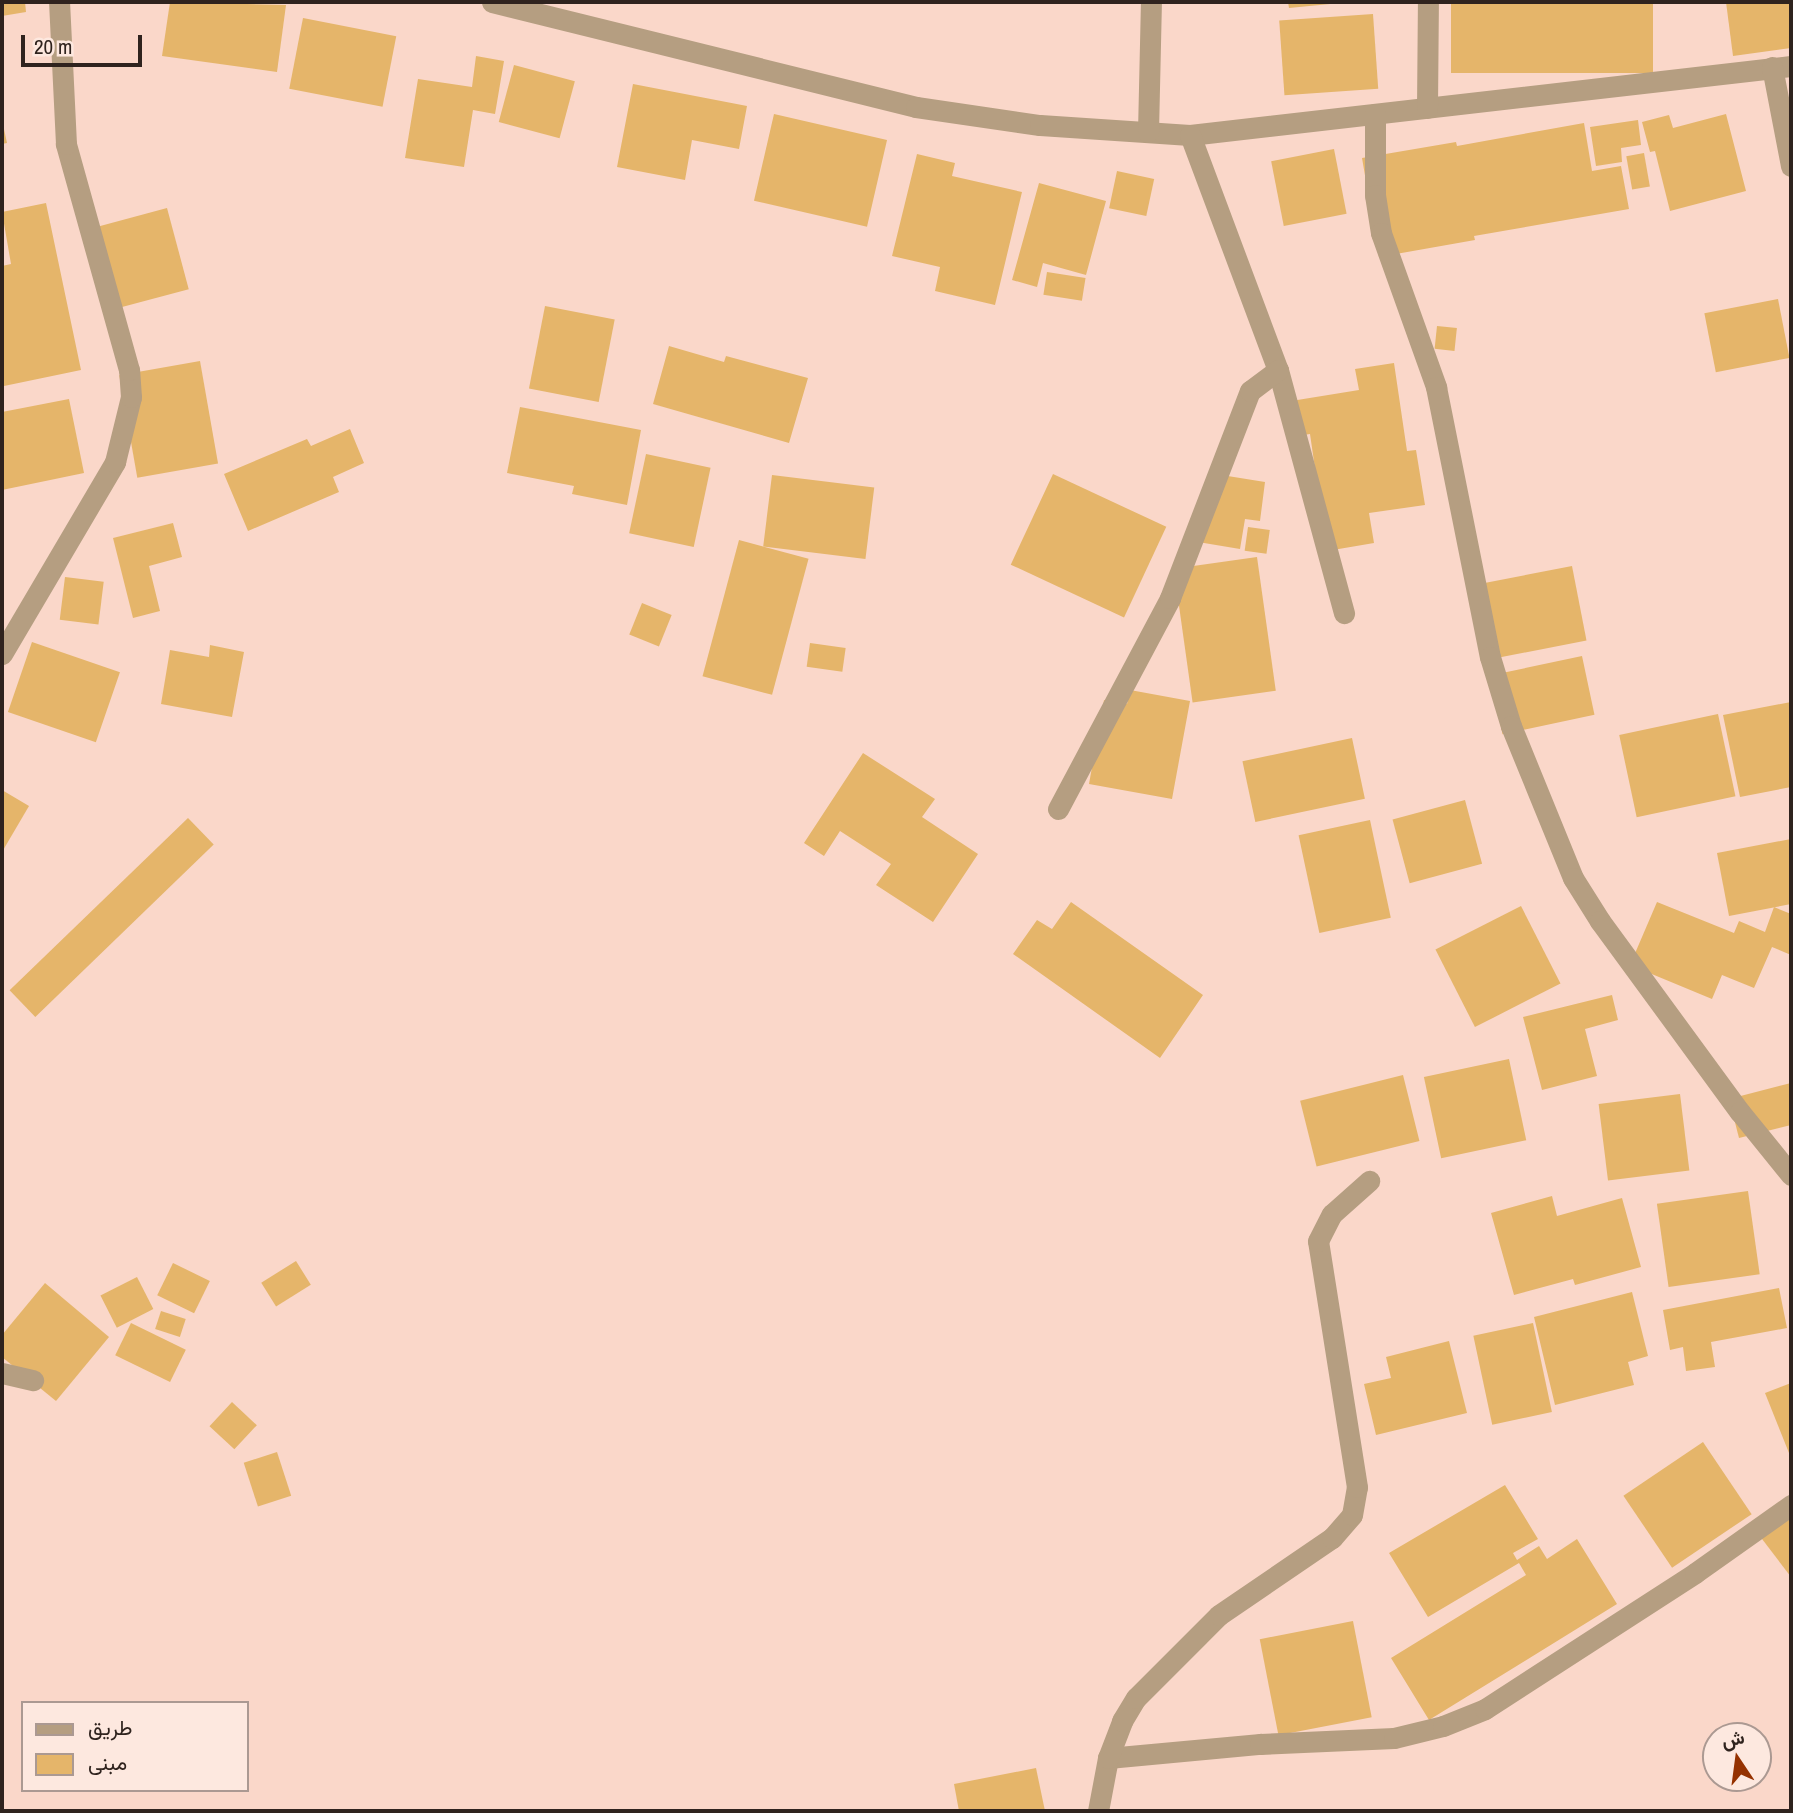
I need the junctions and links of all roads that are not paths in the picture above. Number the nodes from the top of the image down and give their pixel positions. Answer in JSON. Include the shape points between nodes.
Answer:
{"nodes":[{"id":1,"x":59,"y":2,"type":"edge"},
{"id":2,"x":492,"y":2,"type":"edge"},
{"id":3,"x":1151,"y":2,"type":"edge"},
{"id":4,"x":1428,"y":2,"type":"edge"},
{"id":5,"x":1782,"y":67,"type":"edge"},
{"id":6,"x":1427,"y":108,"type":"junction"},
{"id":7,"x":1375,"y":114,"type":"junction"},
{"id":8,"x":1148,"y":132,"type":"junction"},
{"id":9,"x":1190,"y":135,"type":"junction"},
{"id":10,"x":1791,"y":166,"type":"edge"},
{"id":11,"x":1278,"y":370,"type":"junction"},
{"id":12,"x":1343,"y":614,"type":"dead end"},
{"id":13,"x":2,"y":654,"type":"edge"},
{"id":14,"x":1058,"y":809,"type":"dead end"},
{"id":15,"x":1791,"y":1175,"type":"edge"},
{"id":16,"x":1369,"y":1181,"type":"dead end"},
{"id":17,"x":2,"y":1373,"type":"edge"},
{"id":18,"x":33,"y":1380,"type":"dead end"},
{"id":19,"x":1791,"y":1505,"type":"edge"},
{"id":20,"x":1108,"y":1758,"type":"junction"},
{"id":21,"x":1098,"y":1811,"type":"edge"}],
"edges":[{"from":1,"to":13,"type":"street","via":[[66,144],[129,370],[131,397],[115,462]]},
{"from":2,"to":8,"type":"street","via":[[916,107],[1040,125]]},
{"from":3,"to":8,"type":"street"},
{"from":4,"to":6,"type":"street"},
{"from":5,"to":6,"type":"street"},
{"from":5,"to":10,"type":"street"},
{"from":6,"to":7,"type":"street"},
{"from":7,"to":9,"type":"street"},
{"from":7,"to":15,"type":"street","via":[[1375,195],[1381,233],[1436,387],[1490,657],[1511,726],[1573,878],[1740,1112]]},
{"from":8,"to":9,"type":"street"},
{"from":9,"to":11,"type":"street"},
{"from":11,"to":12,"type":"street"},
{"from":11,"to":14,"type":"street","via":[[1250,391],[1170,598]]},
{"from":16,"to":20,"type":"street","via":[[1332,1214],[1318,1241],[1357,1487],[1352,1515],[1332,1538],[1219,1615],[1136,1698]]},
{"from":17,"to":18,"type":"street"},
{"from":19,"to":20,"type":"street","via":[[1485,1709],[1443,1726],[1394,1738]]},
{"from":20,"to":21,"type":"street"}]}
